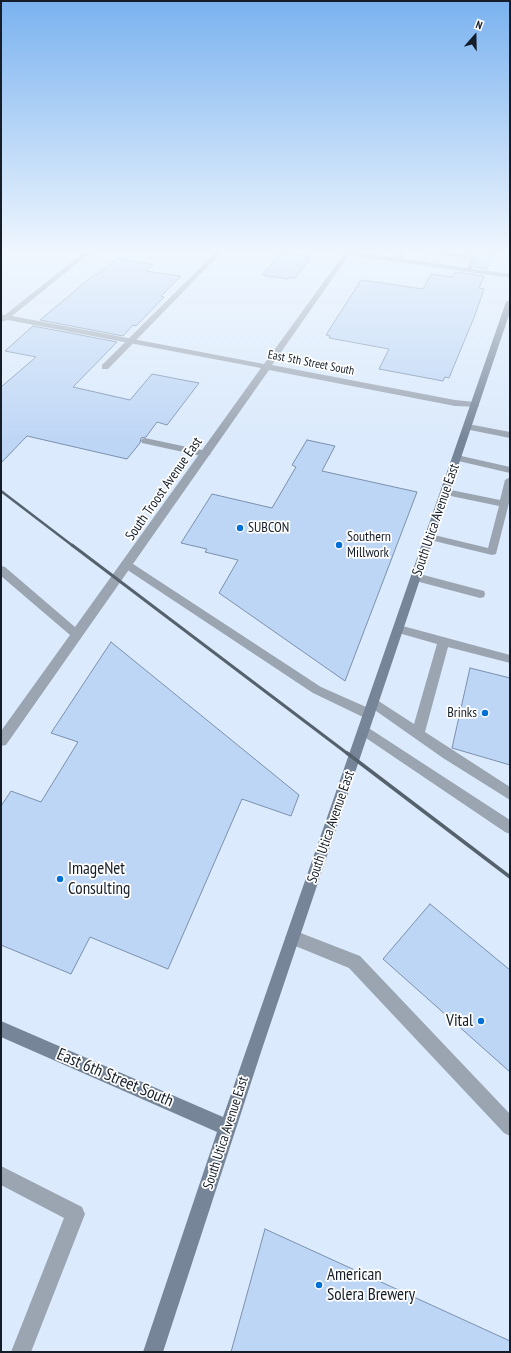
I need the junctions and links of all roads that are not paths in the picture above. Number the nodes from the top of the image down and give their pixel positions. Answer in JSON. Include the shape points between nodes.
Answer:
{"nodes":[{"id":1,"x":156,"y":315,"type":"edge"},
{"id":2,"x":304,"y":315,"type":"edge"},
{"id":3,"x":506,"y":315,"type":"edge"},
{"id":4,"x":3,"y":318,"type":"edge"},
{"id":5,"x":130,"y":341,"type":"junction"},
{"id":6,"x":105,"y":367,"type":"dead end"},
{"id":7,"x":268,"y":367,"type":"junction"},
{"id":8,"x":475,"y":405,"type":"junction"},
{"id":9,"x":468,"y":427,"type":"junction"},
{"id":10,"x":510,"y":435,"type":"edge"},
{"id":11,"x":145,"y":441,"type":"dead end"},
{"id":12,"x":206,"y":454,"type":"junction"},
{"id":13,"x":457,"y":458,"type":"junction"},
{"id":14,"x":510,"y":470,"type":"edge"},
{"id":15,"x":510,"y":480,"type":"edge"},
{"id":16,"x":446,"y":492,"type":"junction"},
{"id":17,"x":504,"y":504,"type":"junction"},
{"id":18,"x":430,"y":537,"type":"junction"},
{"id":19,"x":128,"y":564,"type":"junction"},
{"id":20,"x":1,"y":570,"type":"edge"},
{"id":21,"x":416,"y":577,"type":"junction"},
{"id":22,"x":480,"y":594,"type":"dead end"},
{"id":23,"x":398,"y":629,"type":"junction"},
{"id":24,"x":77,"y":635,"type":"junction"},
{"id":25,"x":444,"y":641,"type":"junction"},
{"id":26,"x":510,"y":659,"type":"edge"},
{"id":27,"x":371,"y":709,"type":"junction"},
{"id":28,"x":364,"y":730,"type":"junction"},
{"id":29,"x":418,"y":734,"type":"junction"},
{"id":30,"x":1,"y":741,"type":"edge"},
{"id":31,"x":510,"y":794,"type":"edge"},
{"id":32,"x":510,"y":828,"type":"edge"},
{"id":33,"x":293,"y":938,"type":"junction"},
{"id":34,"x":1,"y":1029,"type":"edge"},
{"id":35,"x":510,"y":1127,"type":"edge"},
{"id":36,"x":228,"y":1128,"type":"junction"},
{"id":37,"x":1,"y":1175,"type":"edge"},
{"id":38,"x":21,"y":1352,"type":"edge"},
{"id":39,"x":154,"y":1352,"type":"edge"}],
"edges":[{"from":1,"to":5,"type":"street"},
{"from":2,"to":7,"type":"street","name":"South Troost Avenue East"},
{"from":3,"to":8,"type":"main road","name":"South Utica Avenue East"},
{"from":4,"to":5,"type":"street","name":"East 5th Street South"},
{"from":5,"to":6,"type":"street"},
{"from":5,"to":7,"type":"street","name":"East 5th Street South"},
{"from":7,"to":8,"type":"street","name":"East 5th Street South"},
{"from":7,"to":12,"type":"street","name":"South Troost Avenue East"},
{"from":8,"to":9,"type":"main road","name":"South Utica Avenue East"},
{"from":9,"to":10,"type":"street"},
{"from":9,"to":13,"type":"main road","name":"South Utica Avenue East"},
{"from":11,"to":12,"type":"street"},
{"from":12,"to":19,"type":"street","name":"South Troost Avenue East"},
{"from":13,"to":14,"type":"street"},
{"from":13,"to":16,"type":"main road","name":"South Utica Avenue East"},
{"from":15,"to":17,"type":"street"},
{"from":16,"to":17,"type":"street"},
{"from":16,"to":18,"type":"main road","name":"South Utica Avenue East"},
{"from":17,"to":18,"type":"street","via":[[492,552]]},
{"from":18,"to":21,"type":"main road","name":"South Utica Avenue East"},
{"from":19,"to":24,"type":"street","name":"South Troost Avenue East"},
{"from":19,"to":27,"type":"street","via":[[317,690]]},
{"from":20,"to":24,"type":"street"},
{"from":21,"to":22,"type":"street"},
{"from":21,"to":23,"type":"main road","name":"South Utica Avenue East"},
{"from":23,"to":25,"type":"street"},
{"from":23,"to":27,"type":"main road","name":"South Utica Avenue East"},
{"from":24,"to":30,"type":"street","name":"South Troost Avenue East"},
{"from":25,"to":26,"type":"street"},
{"from":25,"to":29,"type":"street"},
{"from":27,"to":28,"type":"main road","name":"South Utica Avenue East"},
{"from":27,"to":29,"type":"street"},
{"from":28,"to":32,"type":"street"},
{"from":28,"to":33,"type":"main road","name":"South Utica Avenue East"},
{"from":29,"to":31,"type":"street"},
{"from":33,"to":35,"type":"street","via":[[354,962]]},
{"from":33,"to":36,"type":"main road","name":"South Utica Avenue East"},
{"from":34,"to":36,"type":"main road","name":"East 6th Street South"},
{"from":36,"to":39,"type":"main road","name":"South Utica Avenue East"},
{"from":37,"to":38,"type":"street","via":[[75,1214]]}]}
